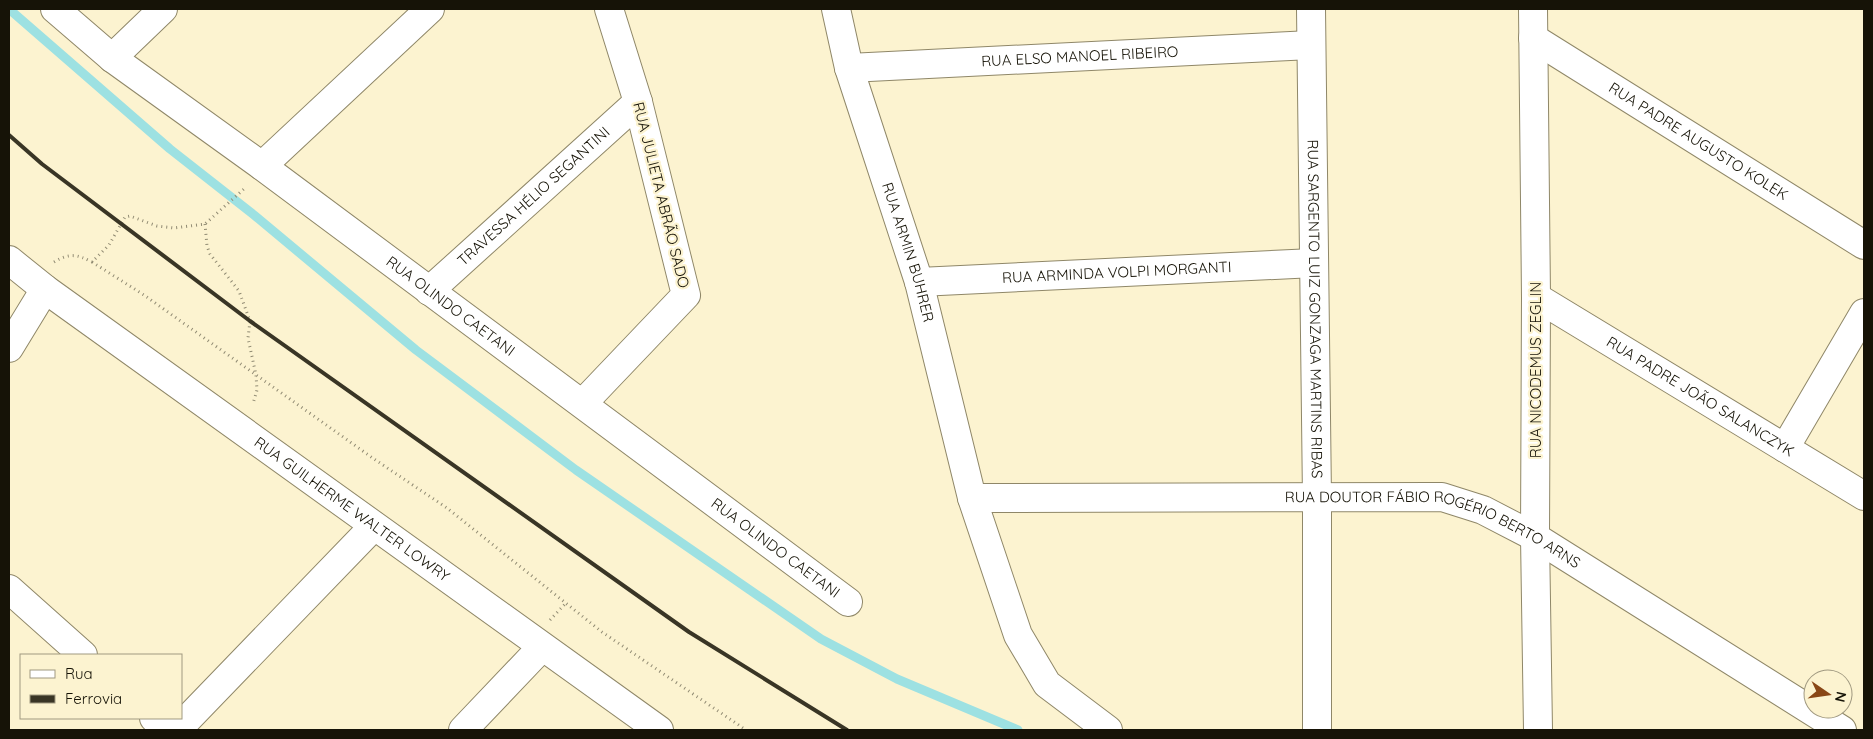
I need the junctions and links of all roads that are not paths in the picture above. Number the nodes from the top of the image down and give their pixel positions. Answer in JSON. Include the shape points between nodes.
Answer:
{"nodes":[{"id":1,"x":55,"y":9,"type":"edge"},
{"id":2,"x":163,"y":9,"type":"edge"},
{"id":3,"x":430,"y":9,"type":"edge"},
{"id":4,"x":609,"y":9,"type":"edge"},
{"id":5,"x":836,"y":9,"type":"edge"},
{"id":6,"x":1311,"y":9,"type":"edge"},
{"id":7,"x":1533,"y":9,"type":"edge"},
{"id":8,"x":1533,"y":38,"type":"junction"},
{"id":9,"x":1311,"y":45,"type":"junction"},
{"id":10,"x":112,"y":58,"type":"junction"},
{"id":11,"x":849,"y":68,"type":"junction"},
{"id":12,"x":638,"y":102,"type":"junction"},
{"id":13,"x":255,"y":176,"type":"junction"},
{"id":14,"x":1864,"y":245,"type":"edge"},
{"id":15,"x":1314,"y":263,"type":"junction"},
{"id":16,"x":27,"y":275,"type":"edge"},
{"id":17,"x":919,"y":282,"type":"junction"},
{"id":18,"x":429,"y":291,"type":"junction"},
{"id":19,"x":1536,"y":297,"type":"junction"},
{"id":20,"x":1864,"y":313,"type":"edge"},
{"id":21,"x":9,"y":348,"type":"edge"},
{"id":22,"x":583,"y":403,"type":"junction"},
{"id":23,"x":1785,"y":448,"type":"junction"},
{"id":24,"x":1864,"y":496,"type":"edge"},
{"id":25,"x":972,"y":498,"type":"junction"},
{"id":26,"x":1317,"y":498,"type":"junction"},
{"id":27,"x":374,"y":526,"type":"junction"},
{"id":28,"x":1535,"y":537,"type":"junction"},
{"id":29,"x":9,"y":589,"type":"edge"},
{"id":30,"x":848,"y":602,"type":"dead end"},
{"id":31,"x":542,"y":647,"type":"junction"},
{"id":32,"x":82,"y":654,"type":"edge"},
{"id":33,"x":155,"y":719,"type":"edge"},
{"id":34,"x":168,"y":730,"type":"edge"},
{"id":35,"x":177,"y":730,"type":"edge"},
{"id":36,"x":463,"y":730,"type":"edge"},
{"id":37,"x":659,"y":730,"type":"edge"},
{"id":38,"x":1108,"y":730,"type":"edge"},
{"id":39,"x":1317,"y":730,"type":"edge"},
{"id":40,"x":1538,"y":730,"type":"edge"},
{"id":41,"x":1842,"y":730,"type":"edge"}],
"edges":[{"from":1,"to":10,"type":"street","name":"RUA OLINDO CAETANI"},
{"from":2,"to":10,"type":"street"},
{"from":3,"to":13,"type":"street"},
{"from":4,"to":12,"type":"street","name":"RUA JULIETA ABRÃO SADO"},
{"from":5,"to":11,"type":"street","name":"RUA ARMIN BUHRER"},
{"from":6,"to":9,"type":"street","name":"RUA SARGENTO LUIZ GONZAGA MARTINS RIBAS"},
{"from":7,"to":8,"type":"street","name":"RUA NICODEMUS ZEGLIN"},
{"from":8,"to":14,"type":"street","name":"RUA PADRE AUGUSTO KOLEK"},
{"from":8,"to":19,"type":"street","name":"RUA NICODEMUS ZEGLIN"},
{"from":9,"to":11,"type":"street","name":"RUA ELSO MANOEL RIBEIRO"},
{"from":9,"to":15,"type":"street","name":"RUA SARGENTO LUIZ GONZAGA MARTINS RIBAS"},
{"from":10,"to":13,"type":"street","name":"RUA OLINDO CAETANI"},
{"from":11,"to":17,"type":"street","name":"RUA ARMIN BUHRER"},
{"from":12,"to":18,"type":"street","name":"TRAVESSA HÉLIO SEGANTINI"},
{"from":12,"to":22,"type":"street","name":"RUA JULIETA ABRÃO SADO","via":[[686,295]]},
{"from":13,"to":18,"type":"street","name":"RUA OLINDO CAETANI"},
{"from":15,"to":17,"type":"street","name":"RUA ARMINDA VOLPI MORGANTI"},
{"from":15,"to":26,"type":"street","name":"RUA SARGENTO LUIZ GONZAGA MARTINS RIBAS"},
{"from":16,"to":21,"type":"street"},
{"from":16,"to":27,"type":"street","name":"RUA GUILHERME WALTER LOWRY"},
{"from":17,"to":25,"type":"street","name":"RUA ARMIN BUHRER"},
{"from":18,"to":22,"type":"street","name":"RUA OLINDO CAETANI"},
{"from":19,"to":23,"type":"street","name":"RUA PADRE JOÃO SALANCZYK"},
{"from":19,"to":28,"type":"street","name":"RUA NICODEMUS ZEGLIN"},
{"from":20,"to":23,"type":"street"},
{"from":22,"to":30,"type":"street","name":"RUA OLINDO CAETANI"},
{"from":23,"to":24,"type":"street","name":"RUA PADRE JOÃO SALANCZYK"},
{"from":25,"to":26,"type":"street","name":"RUA DOUTOR FÁBIO ROGÉRIO BERTO ARNS"},
{"from":25,"to":38,"type":"street","via":[[1018,635],[1047,684]]},
{"from":26,"to":28,"type":"street","name":"RUA DOUTOR FÁBIO ROGÉRIO BERTO ARNS","via":[[1442,498],[1483,510]]},
{"from":26,"to":39,"type":"street","name":"RUA SARGENTO LUIZ GONZAGA MARTINS RIBAS"},
{"from":27,"to":31,"type":"street","name":"RUA GUILHERME WALTER LOWRY"},
{"from":27,"to":35,"type":"street"},
{"from":28,"to":40,"type":"street","name":"RUA NICODEMUS ZEGLIN"},
{"from":28,"to":41,"type":"street","name":"RUA DOUTOR FÁBIO ROGÉRIO BERTO ARNS"},
{"from":29,"to":32,"type":"street"},
{"from":31,"to":36,"type":"street"},
{"from":31,"to":37,"type":"street","name":"RUA GUILHERME WALTER LOWRY"},
{"from":33,"to":34,"type":"street"}]}
